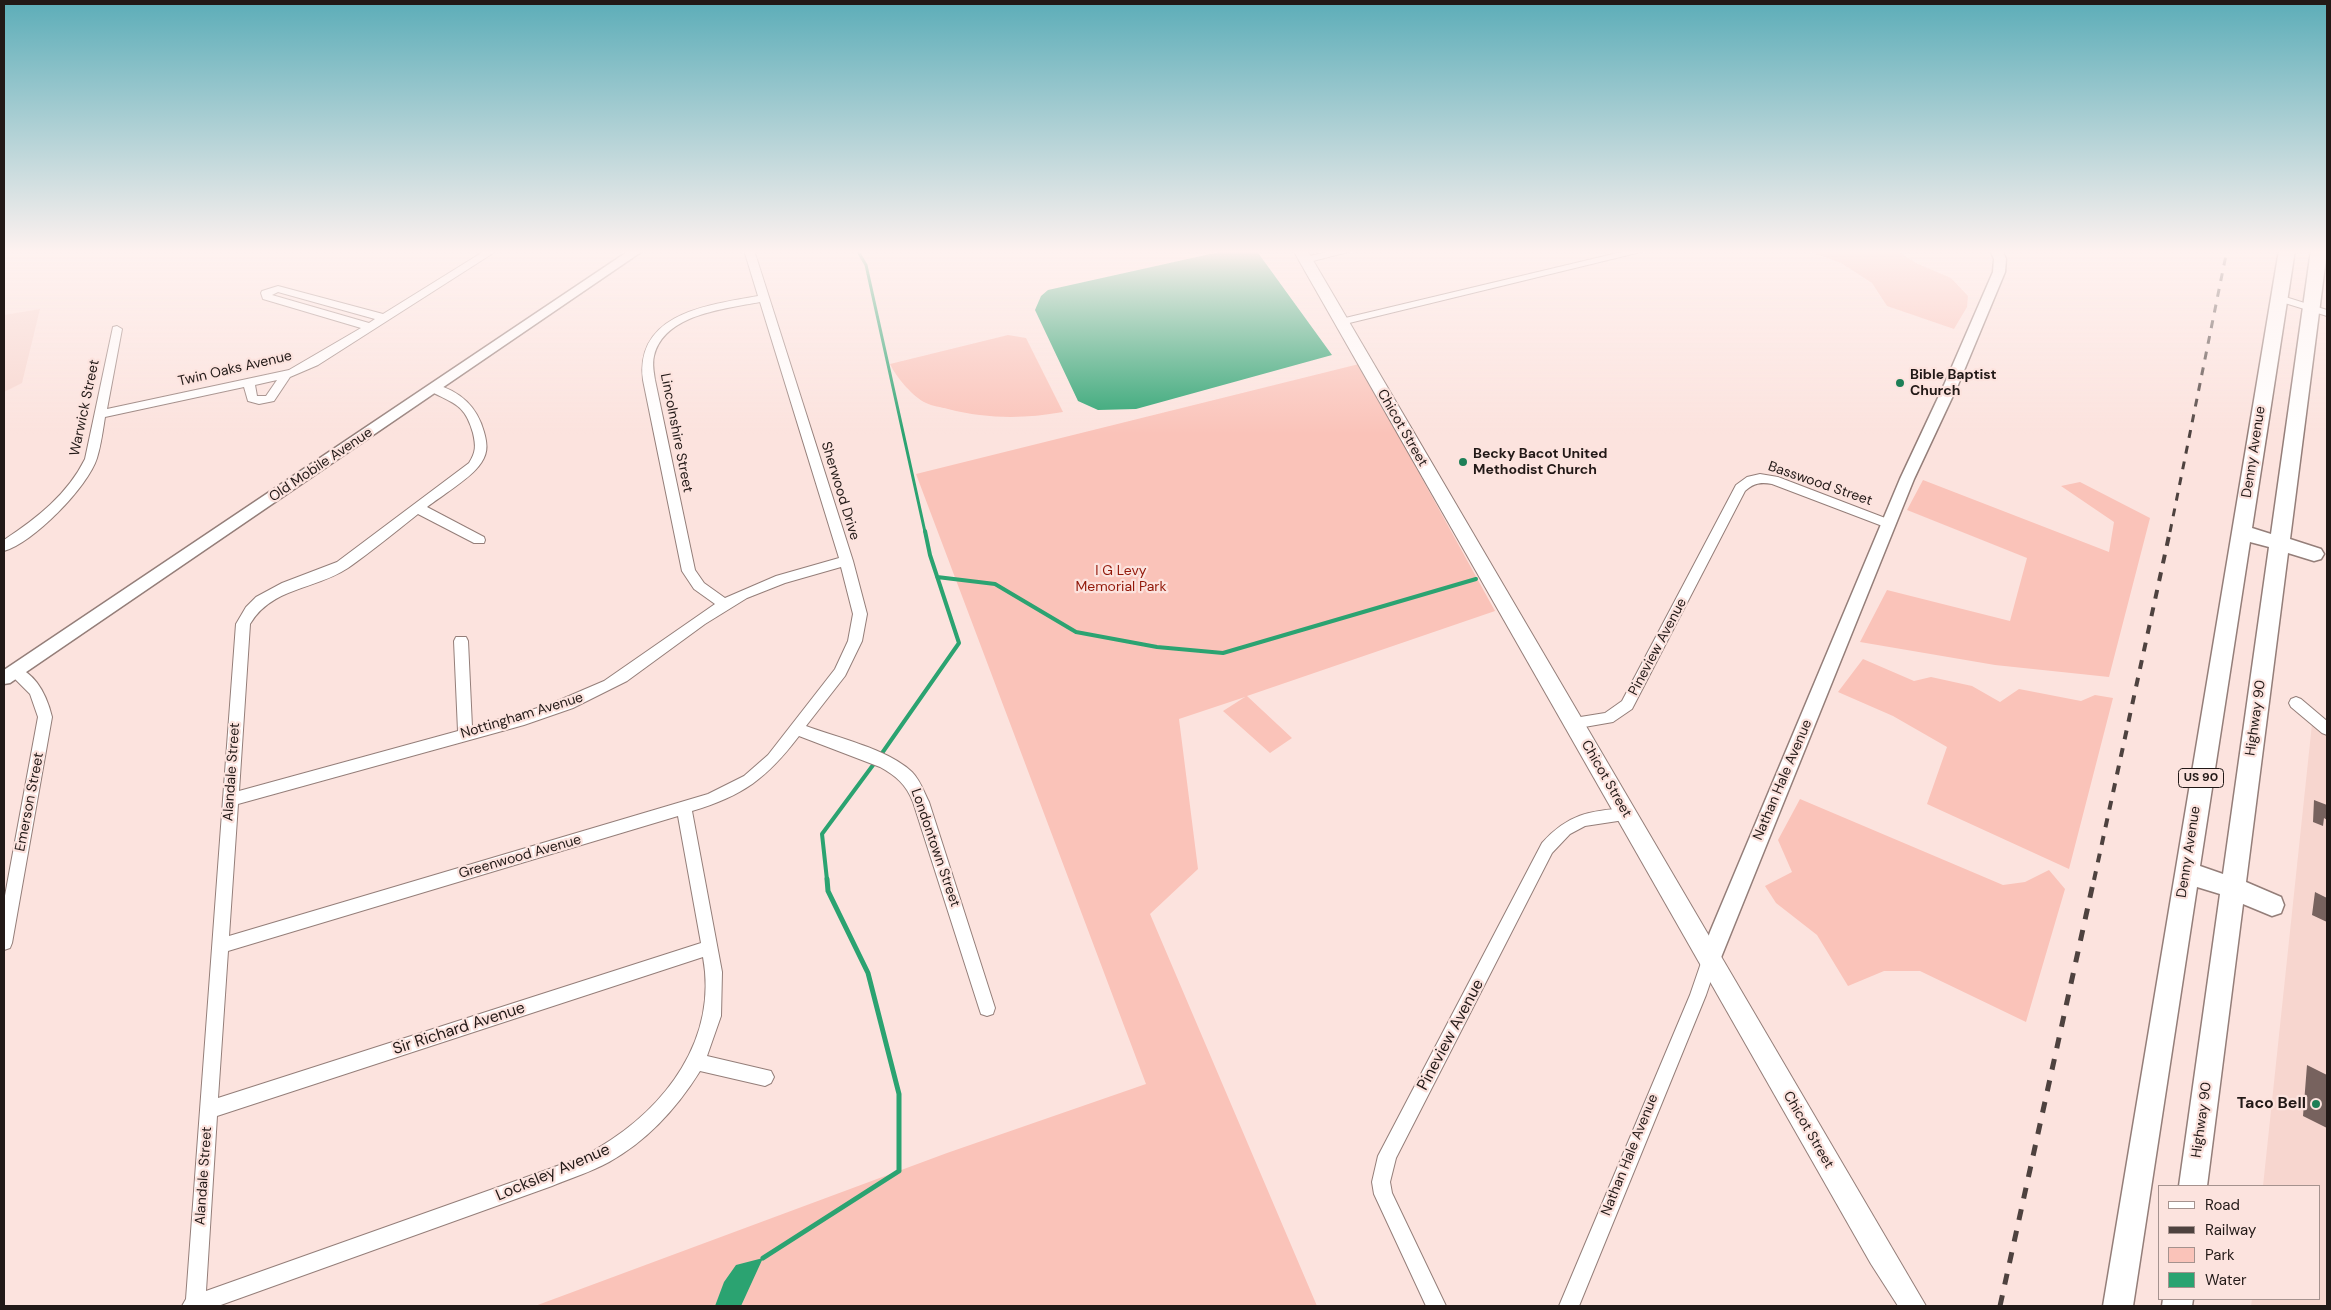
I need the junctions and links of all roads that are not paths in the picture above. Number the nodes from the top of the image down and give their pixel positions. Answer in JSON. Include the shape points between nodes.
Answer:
{"nodes":[{"id":1,"x":317,"y":311,"type":"edge"},
{"id":2,"x":360,"y":311,"type":"edge"},
{"id":3,"x":395,"y":311,"type":"edge"},
{"id":4,"x":548,"y":311,"type":"edge"},
{"id":5,"x":704,"y":311,"type":"edge"},
{"id":6,"x":768,"y":311,"type":"edge"},
{"id":7,"x":1335,"y":311,"type":"edge"},
{"id":8,"x":1387,"y":311,"type":"edge"},
{"id":9,"x":1982,"y":311,"type":"edge"},
{"id":10,"x":2277,"y":311,"type":"edge"},
{"id":11,"x":2319,"y":311,"type":"edge"},
{"id":12,"x":384,"y":318,"type":"junction"},
{"id":13,"x":1341,"y":322,"type":"junction"},
{"id":14,"x":370,"y":326,"type":"junction"},
{"id":15,"x":117,"y":329,"type":"dead end"},
{"id":16,"x":286,"y":375,"type":"junction"},
{"id":17,"x":249,"y":383,"type":"junction"},
{"id":18,"x":434,"y":388,"type":"junction"},
{"id":19,"x":100,"y":414,"type":"junction"},
{"id":20,"x":418,"y":508,"type":"junction"},
{"id":21,"x":1888,"y":524,"type":"junction"},
{"id":22,"x":2242,"y":532,"type":"junction"},
{"id":23,"x":1715,"y":538,"type":"joint"},
{"id":24,"x":479,"y":540,"type":"dead end"},
{"id":25,"x":2280,"y":543,"type":"junction"},
{"id":26,"x":4,"y":546,"type":"edge"},
{"id":27,"x":2314,"y":554,"type":"dead end"},
{"id":28,"x":847,"y":561,"type":"junction"},
{"id":29,"x":725,"y":604,"type":"junction"},
{"id":30,"x":461,"y":641,"type":"dead end"},
{"id":31,"x":9,"y":675,"type":"edge"},
{"id":32,"x":2296,"y":704,"type":"dead end"},
{"id":33,"x":1573,"y":723,"type":"junction"},
{"id":34,"x":797,"y":729,"type":"junction"},
{"id":35,"x":2327,"y":729,"type":"edge"},
{"id":36,"x":465,"y":734,"type":"junction"},
{"id":37,"x":230,"y":800,"type":"junction"},
{"id":38,"x":684,"y":809,"type":"junction"},
{"id":39,"x":1626,"y":814,"type":"junction"},
{"id":40,"x":11,"y":868,"type":"edge"},
{"id":41,"x":2186,"y":872,"type":"junction"},
{"id":42,"x":2233,"y":888,"type":"junction"},
{"id":43,"x":2272,"y":905,"type":"dead end"},
{"id":44,"x":4,"y":942,"type":"edge"},
{"id":45,"x":220,"y":946,"type":"junction"},
{"id":46,"x":709,"y":948,"type":"junction"},
{"id":47,"x":1710,"y":960,"type":"junction"},
{"id":48,"x":987,"y":1008,"type":"dead end"},
{"id":49,"x":694,"y":1061,"type":"junction"},
{"id":50,"x":765,"y":1077,"type":"dead end"},
{"id":51,"x":209,"y":1110,"type":"junction"},
{"id":52,"x":2193,"y":1185,"type":"edge"},
{"id":53,"x":194,"y":1306,"type":"edge"},
{"id":54,"x":1436,"y":1306,"type":"edge"},
{"id":55,"x":1569,"y":1306,"type":"edge"},
{"id":56,"x":1913,"y":1306,"type":"edge"},
{"id":57,"x":2118,"y":1306,"type":"edge"}],
"edges":[{"from":1,"to":14,"type":"street"},
{"from":2,"to":12,"type":"street"},
{"from":3,"to":12,"type":"street","name":"Twin Oaks Avenue"},
{"from":4,"to":18,"type":"street","name":"Old Mobile Avenue"},
{"from":5,"to":29,"type":"street","name":"Lincolnshire Street","via":[[680,320],[661,333],[648,356],[649,380],[689,571],[699,586]]},
{"from":6,"to":28,"type":"street","name":"Sherwood Drive"},
{"from":7,"to":13,"type":"main road","name":"Chicot Street"},
{"from":8,"to":13,"type":"street"},
{"from":9,"to":21,"type":"street","name":"Nathan Hale Avenue"},
{"from":10,"to":22,"type":"main road","name":"Denny Avenue","number":"US 90"},
{"from":11,"to":25,"type":"main road","name":"Highway 90"},
{"from":12,"to":14,"type":"street","name":"Twin Oaks Avenue"},
{"from":13,"to":33,"type":"main road","name":"Chicot Street"},
{"from":14,"to":16,"type":"street","name":"Twin Oaks Avenue","via":[[314,362]]},
{"from":15,"to":19,"type":"street","name":"Warwick Street"},
{"from":16,"to":17,"type":"street","name":"Twin Oaks Avenue"},
{"from":16,"to":17,"type":"street","via":[[276,394],[265,400],[252,398]]},
{"from":17,"to":19,"type":"street","name":"Twin Oaks Avenue"},
{"from":18,"to":20,"type":"street","name":"Alandale Street","via":[[470,410],[481,453],[465,474]]},
{"from":18,"to":31,"type":"street","name":"Old Mobile Avenue"},
{"from":19,"to":26,"type":"street","name":"Warwick Street","via":[[91,459],[80,482],[54,510]]},
{"from":20,"to":24,"type":"street"},
{"from":20,"to":37,"type":"street","name":"Alandale Street","via":[[342,565],[266,596],[246,617],[241,640]]},
{"from":21,"to":23,"type":"street","name":"Basswood Street","via":[[1790,486],[1756,478],[1740,488]]},
{"from":21,"to":47,"type":"street","name":"Nathan Hale Avenue"},
{"from":22,"to":25,"type":"main road"},
{"from":22,"to":41,"type":"main road","name":"Denny Avenue","number":"US 90"},
{"from":23,"to":33,"type":"street","name":"Pineview Avenue","via":[[1627,705],[1608,718]]},
{"from":25,"to":27,"type":"main road"},
{"from":25,"to":42,"type":"main road","name":"Highway 90"},
{"from":28,"to":29,"type":"street","name":"Nottingham Avenue","via":[[781,579]]},
{"from":28,"to":34,"type":"street","name":"Sherwood Drive","via":[[860,614],[855,641],[840,672]]},
{"from":29,"to":36,"type":"street","name":"Nottingham Avenue","via":[[634,670],[588,696],[524,719]]},
{"from":30,"to":36,"type":"street"},
{"from":31,"to":40,"type":"street","name":"Emerson Street","via":[[22,676],[38,694],[45,717]]},
{"from":32,"to":35,"type":"street"},
{"from":33,"to":39,"type":"main road","name":"Chicot Street"},
{"from":34,"to":38,"type":"street","name":"Greenwood Avenue","via":[[773,759],[749,780]]},
{"from":34,"to":48,"type":"street","name":"Londontown Street","via":[[890,764],[913,784]]},
{"from":36,"to":37,"type":"street","name":"Nottingham Avenue"},
{"from":37,"to":45,"type":"street","name":"Alandale Street"},
{"from":38,"to":45,"type":"street","name":"Greenwood Avenue"},
{"from":38,"to":46,"type":"street","name":"Locksley Avenue"},
{"from":39,"to":47,"type":"main road","name":"Chicot Street"},
{"from":39,"to":54,"type":"street","name":"Pineview Avenue","via":[[1571,824],[1547,848],[1387,1156],[1381,1182],[1383,1194]]},
{"from":40,"to":44,"type":"street","name":"Emerson Street"},
{"from":41,"to":42,"type":"main road"},
{"from":41,"to":57,"type":"main road","name":"Denny Avenue","number":"US 90"},
{"from":42,"to":43,"type":"main road"},
{"from":42,"to":52,"type":"main road","name":"Highway 90"},
{"from":45,"to":51,"type":"street","name":"Alandale Street"},
{"from":46,"to":49,"type":"street","name":"Locksley Avenue","via":[[714,972],[711,1020]]},
{"from":46,"to":51,"type":"street","name":"Sir Richard Avenue"},
{"from":47,"to":55,"type":"street","name":"Nathan Hale Avenue"},
{"from":47,"to":56,"type":"main road","name":"Chicot Street","via":[[1880,1255]]},
{"from":49,"to":50,"type":"street"},
{"from":49,"to":53,"type":"street","name":"Locksley Avenue","via":[[664,1106],[642,1127],[602,1156]]},
{"from":51,"to":53,"type":"street","name":"Alandale Street"}]}
